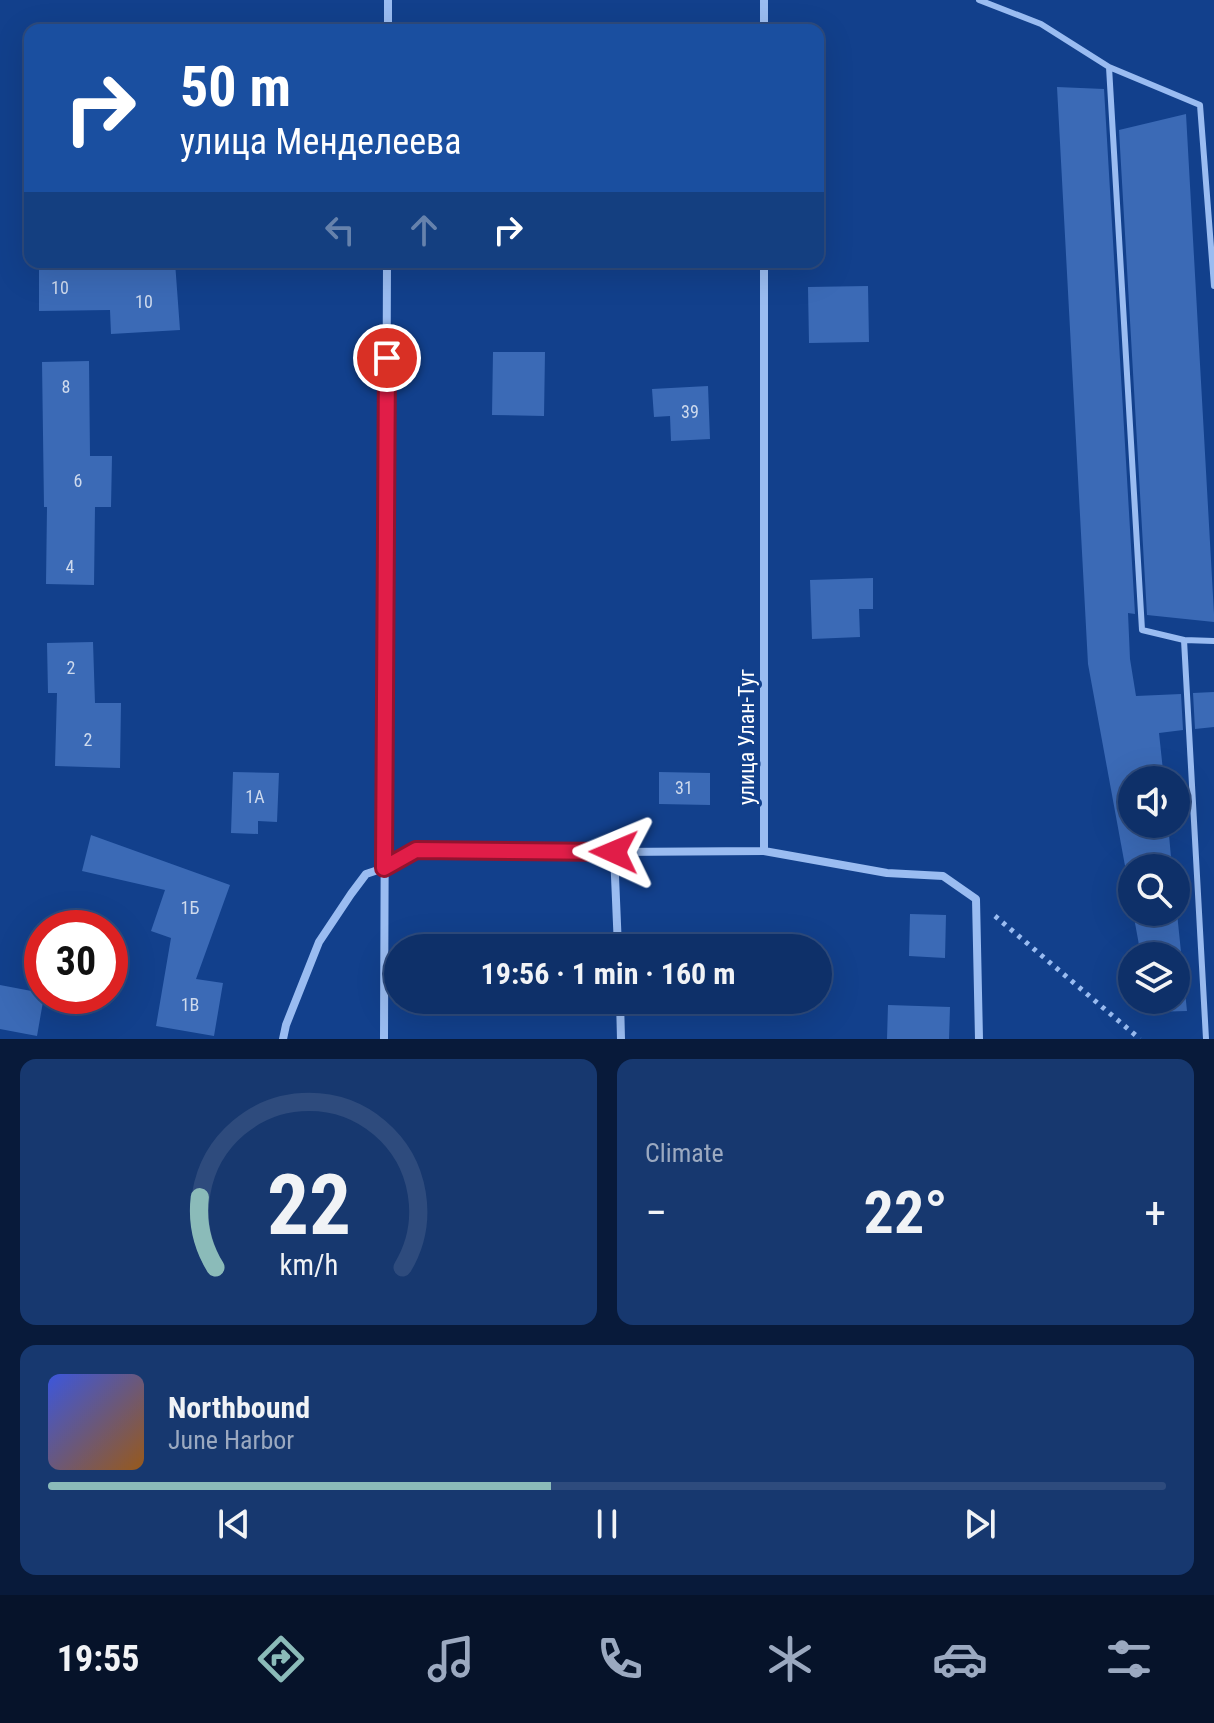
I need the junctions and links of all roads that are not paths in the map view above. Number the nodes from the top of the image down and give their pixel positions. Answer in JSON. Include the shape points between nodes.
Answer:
{"nodes":[{"id":1,"x":388,"y":0,"type":"edge"},
{"id":2,"x":764,"y":0,"type":"edge"},
{"id":3,"x":979,"y":0,"type":"edge"},
{"id":4,"x":388,"y":24,"type":"edge"},
{"id":5,"x":764,"y":24,"type":"edge"},
{"id":6,"x":1109,"y":67,"type":"junction"},
{"id":7,"x":387,"y":268,"type":"edge"},
{"id":8,"x":764,"y":268,"type":"edge"},
{"id":9,"x":1214,"y":286,"type":"edge"},
{"id":10,"x":1184,"y":640,"type":"junction"},
{"id":11,"x":1214,"y":641,"type":"edge"},
{"id":12,"x":764,"y":851,"type":"junction"},
{"id":13,"x":614,"y":852,"type":"junction"},
{"id":14,"x":384,"y":868,"type":"junction"},
{"id":15,"x":617,"y":934,"type":"edge"},
{"id":16,"x":620,"y":1014,"type":"edge"},
{"id":17,"x":283,"y":1039,"type":"edge"},
{"id":18,"x":384,"y":1039,"type":"edge"},
{"id":19,"x":621,"y":1039,"type":"edge"},
{"id":20,"x":979,"y":1039,"type":"edge"},
{"id":21,"x":1206,"y":1039,"type":"edge"}],
"edges":[{"from":1,"to":4,"type":"street"},
{"from":2,"to":5,"type":"street"},
{"from":3,"to":6,"type":"lane","via":[[1041,24]]},
{"from":6,"to":9,"type":"lane","via":[[1200,105]]},
{"from":6,"to":10,"type":"lane","via":[[1142,630]]},
{"from":7,"to":14,"type":"street"},
{"from":8,"to":12,"type":"street","name":"улица Улан-Туг"},
{"from":10,"to":11,"type":"lane"},
{"from":10,"to":21,"type":"lane"},
{"from":12,"to":13,"type":"street"},
{"from":12,"to":20,"type":"street","via":[[887,873],[943,876],[976,899]]},
{"from":13,"to":14,"type":"street","via":[[416,850]]},
{"from":13,"to":15,"type":"street"},
{"from":14,"to":17,"type":"street","via":[[366,874],[319,942]]},
{"from":14,"to":18,"type":"street"},
{"from":16,"to":19,"type":"street"}]}
